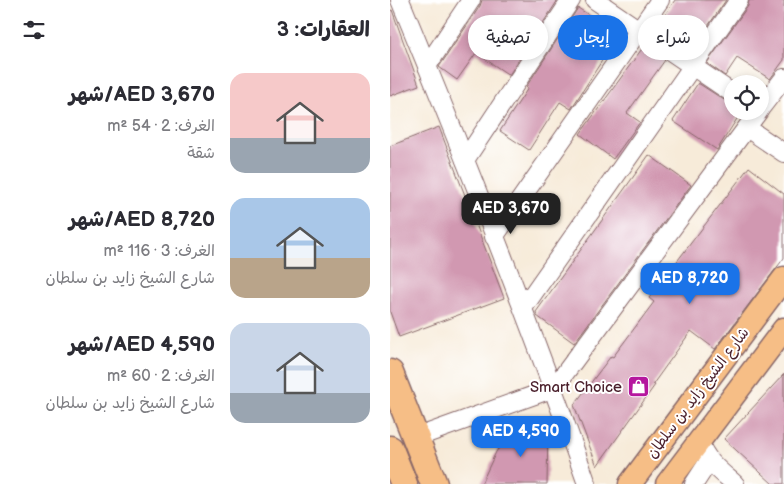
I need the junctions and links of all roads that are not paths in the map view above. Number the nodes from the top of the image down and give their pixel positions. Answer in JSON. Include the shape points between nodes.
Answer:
{"nodes":[{"id":1,"x":400,"y":0,"type":"edge"},
{"id":2,"x":471,"y":0,"type":"edge"},
{"id":3,"x":571,"y":0,"type":"edge"},
{"id":4,"x":595,"y":0,"type":"edge"},
{"id":5,"x":660,"y":0,"type":"edge"},
{"id":6,"x":739,"y":0,"type":"edge"},
{"id":7,"x":650,"y":15,"type":"edge"},
{"id":8,"x":638,"y":29,"type":"edge"},
{"id":9,"x":638,"y":31,"type":"edge"},
{"id":10,"x":683,"y":60,"type":"edge"},
{"id":11,"x":427,"y":66,"type":"junction"},
{"id":12,"x":692,"y":66,"type":"junction"},
{"id":13,"x":784,"y":78,"type":"edge"},
{"id":14,"x":724,"y":88,"type":"edge"},
{"id":15,"x":769,"y":97,"type":"edge"},
{"id":16,"x":752,"y":120,"type":"edge"},
{"id":17,"x":747,"y":128,"type":"junction"},
{"id":18,"x":784,"y":153,"type":"edge"},
{"id":19,"x":464,"y":160,"type":"junction"},
{"id":20,"x":494,"y":237,"type":"junction"},
{"id":21,"x":784,"y":278,"type":"edge"},
{"id":22,"x":523,"y":308,"type":"junction"},
{"id":23,"x":784,"y":329,"type":"edge"},
{"id":24,"x":390,"y":373,"type":"edge"},
{"id":25,"x":554,"y":388,"type":"junction"},
{"id":26,"x":415,"y":438,"type":"junction"},
{"id":27,"x":699,"y":441,"type":"junction"},
{"id":28,"x":390,"y":449,"type":"edge"},
{"id":29,"x":709,"y":462,"type":"junction"},
{"id":30,"x":404,"y":484,"type":"edge"},
{"id":31,"x":434,"y":484,"type":"edge"},
{"id":32,"x":588,"y":484,"type":"edge"},
{"id":33,"x":630,"y":484,"type":"edge"},
{"id":34,"x":667,"y":484,"type":"edge"},
{"id":35,"x":694,"y":484,"type":"edge"},
{"id":36,"x":735,"y":484,"type":"edge"}],
"edges":[{"from":1,"to":11,"type":"street"},
{"from":2,"to":11,"type":"street"},
{"from":3,"to":19,"type":"street"},
{"from":4,"to":8,"type":"street"},
{"from":5,"to":7,"type":"street"},
{"from":6,"to":12,"type":"street"},
{"from":9,"to":20,"type":"street"},
{"from":10,"to":12,"type":"street"},
{"from":11,"to":19,"type":"street"},
{"from":12,"to":14,"type":"street"},
{"from":12,"to":22,"type":"street"},
{"from":13,"to":15,"type":"street"},
{"from":16,"to":17,"type":"street"},
{"from":17,"to":18,"type":"street"},
{"from":17,"to":25,"type":"street"},
{"from":19,"to":20,"type":"street"},
{"from":20,"to":22,"type":"street"},
{"from":21,"to":33,"type":"main road","name":"شارع الشيخ زايد بن سلطان"},
{"from":22,"to":25,"type":"street"},
{"from":23,"to":27,"type":"main road","name":"شارع الشيخ زايد بن سلطان"},
{"from":24,"to":26,"type":"highway"},
{"from":25,"to":26,"type":"street"},
{"from":25,"to":32,"type":"street"},
{"from":26,"to":31,"type":"highway"},
{"from":27,"to":29,"type":"street"},
{"from":27,"to":34,"type":"main road","name":"شارع الشيخ زايد بن سلطان"},
{"from":28,"to":30,"type":"highway"},
{"from":29,"to":35,"type":"street"},
{"from":29,"to":36,"type":"street"}]}
